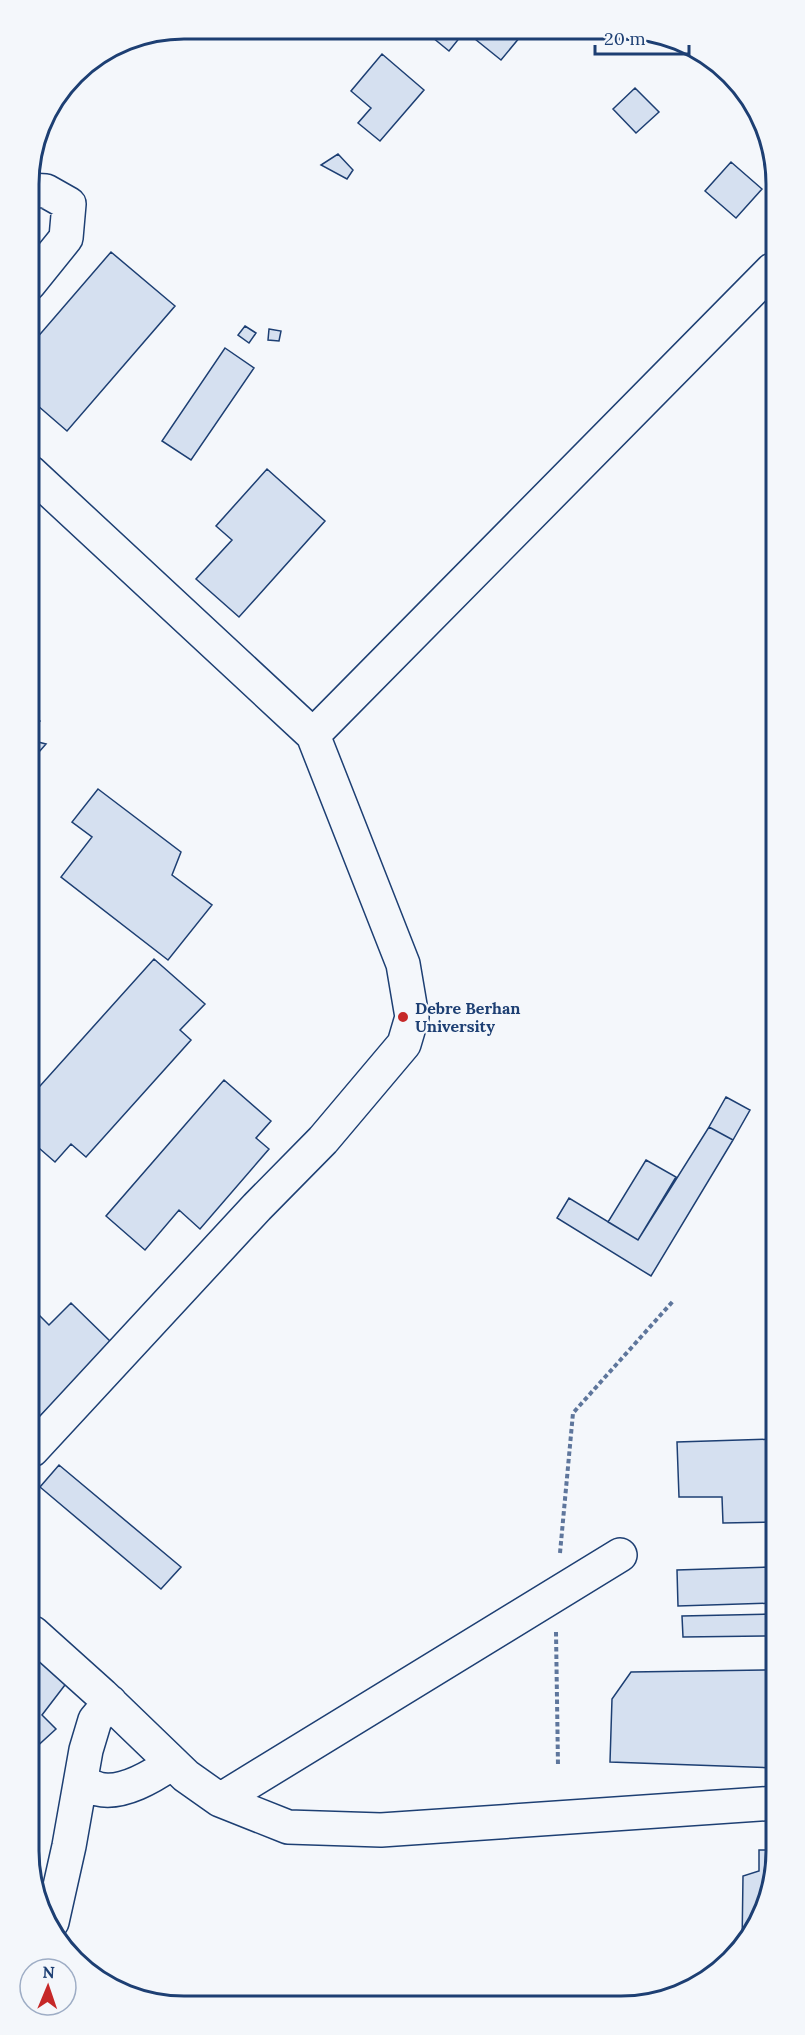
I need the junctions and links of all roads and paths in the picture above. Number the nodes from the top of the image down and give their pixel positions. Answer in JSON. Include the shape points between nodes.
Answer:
{"nodes":[{"id":1,"x":39,"y":190,"type":"edge"},
{"id":2,"x":39,"y":272,"type":"edge"},
{"id":3,"x":766,"y":276,"type":"edge"},
{"id":4,"x":39,"y":480,"type":"edge"},
{"id":5,"x":313,"y":735,"type":"junction"},
{"id":6,"x":675,"y":1300,"type":"dead end"},
{"id":7,"x":39,"y":1444,"type":"edge"},
{"id":8,"x":620,"y":1555,"type":"dead end"},
{"id":9,"x":556,"y":1595,"type":"junction"},
{"id":10,"x":39,"y":1638,"type":"edge"},
{"id":11,"x":110,"y":1702,"type":"junction"},
{"id":12,"x":172,"y":1763,"type":"junction"},
{"id":13,"x":558,"y":1766,"type":"dead end"},
{"id":14,"x":81,"y":1782,"type":"junction"},
{"id":15,"x":220,"y":1800,"type":"junction"},
{"id":16,"x":766,"y":1804,"type":"edge"},
{"id":17,"x":54,"y":1914,"type":"edge"}],
"edges":[{"from":1,"to":2,"type":"lane","via":[[69,204],[66,238]]},
{"from":3,"to":5,"type":"lane"},
{"from":4,"to":5,"type":"lane"},
{"from":5,"to":7,"type":"lane","via":[[403,964],[412,1017],[404,1044],[323,1140]]},
{"from":6,"to":9,"type":"path","via":[[573,1413]]},
{"from":8,"to":9,"type":"lane"},
{"from":9,"to":13,"type":"path"},
{"from":9,"to":15,"type":"lane"},
{"from":10,"to":11,"type":"lane"},
{"from":11,"to":12,"type":"lane"},
{"from":11,"to":14,"type":"lane","via":[[95,1720]]},
{"from":12,"to":14,"type":"lane","via":[[148,1779],[126,1787],[101,1789]]},
{"from":12,"to":15,"type":"lane"},
{"from":14,"to":17,"type":"lane"},
{"from":15,"to":16,"type":"lane","via":[[288,1827],[381,1830]]}]}
